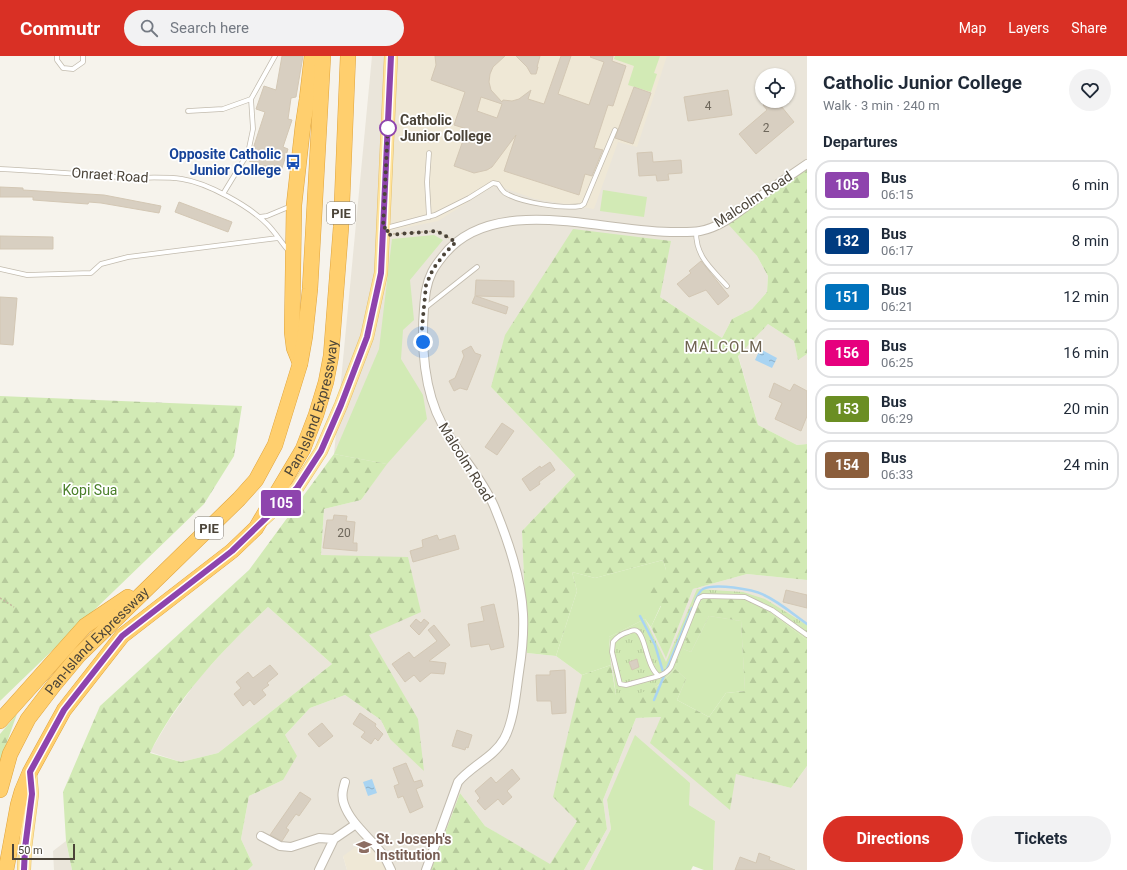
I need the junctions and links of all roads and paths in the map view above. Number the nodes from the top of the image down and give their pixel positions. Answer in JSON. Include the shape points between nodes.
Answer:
{"nodes":[{"id":1,"x":58,"y":56,"type":"edge"},
{"id":2,"x":83,"y":56,"type":"edge"},
{"id":3,"x":275,"y":56,"type":"edge"},
{"id":4,"x":312,"y":56,"type":"edge"},
{"id":5,"x":323,"y":56,"type":"edge"},
{"id":6,"x":348,"y":56,"type":"edge"},
{"id":7,"x":391,"y":56,"type":"edge"},
{"id":8,"x":251,"y":99,"type":"junction"},
{"id":9,"x":188,"y":111,"type":"dead end"},
{"id":10,"x":615,"y":130,"type":"dead end"},
{"id":11,"x":429,"y":153,"type":"dead end"},
{"id":12,"x":807,"y":164,"type":"edge"},
{"id":13,"x":0,"y":169,"type":"edge"},
{"id":14,"x":224,"y":194,"type":"junction"},
{"id":15,"x":294,"y":205,"type":"junction"},
{"id":16,"x":259,"y":217,"type":"junction"},
{"id":17,"x":429,"y":217,"type":"junction"},
{"id":18,"x":385,"y":228,"type":"junction"},
{"id":19,"x":696,"y":231,"type":"junction"},
{"id":20,"x":278,"y":238,"type":"junction"},
{"id":21,"x":456,"y":242,"type":"junction"},
{"id":22,"x":293,"y":255,"type":"junction"},
{"id":23,"x":477,"y":267,"type":"dead end"},
{"id":24,"x":0,"y":269,"type":"edge"},
{"id":25,"x":727,"y":286,"type":"dead end"},
{"id":26,"x":424,"y":308,"type":"junction"},
{"id":27,"x":300,"y":364,"type":"junction"},
{"id":28,"x":256,"y":528,"type":"junction"},
{"id":29,"x":162,"y":574,"type":"junction"},
{"id":30,"x":0,"y":598,"type":"edge"},
{"id":31,"x":14,"y":607,"type":"dead end"},
{"id":32,"x":807,"y":635,"type":"edge"},
{"id":33,"x":659,"y":676,"type":"junction"},
{"id":34,"x":0,"y":721,"type":"edge"},
{"id":35,"x":30,"y":772,"type":"junction"},
{"id":36,"x":345,"y":782,"type":"dead end"},
{"id":37,"x":0,"y":790,"type":"edge"},
{"id":38,"x":356,"y":824,"type":"junction"},
{"id":39,"x":261,"y":836,"type":"dead end"},
{"id":40,"x":334,"y":839,"type":"junction"},
{"id":41,"x":6,"y":870,"type":"edge"},
{"id":42,"x":24,"y":870,"type":"edge"},
{"id":43,"x":319,"y":870,"type":"edge"},
{"id":44,"x":391,"y":870,"type":"edge"},
{"id":45,"x":426,"y":870,"type":"edge"}],
"edges":[{"from":1,"to":2,"type":"lane","via":[[57,60],[63,68],[74,69],[83,62]]},
{"from":3,"to":8,"type":"lane"},
{"from":4,"to":15,"type":"highway"},
{"from":5,"to":27,"type":"highway","name":"Pan-Island Expressway","number":"PIE","via":[[310,301]]},
{"from":6,"to":28,"type":"highway","name":"Pan-Island Expressway","number":"PIE","via":[[340,227],[331,356],[326,382],[303,449]]},
{"from":7,"to":18,"type":"main road"},
{"from":8,"to":9,"type":"lane","via":[[223,109]]},
{"from":8,"to":14,"type":"lane","via":[[253,129],[248,153]]},
{"from":10,"to":17,"type":"lane","via":[[582,206],[553,206],[519,199],[506,194],[498,184],[493,183]]},
{"from":11,"to":17,"type":"lane"},
{"from":12,"to":19,"type":"street","name":"Malcolm Road","via":[[725,221]]},
{"from":13,"to":14,"type":"lane","name":"Onraet Road","via":[[183,179],[200,183]]},
{"from":14,"to":16,"type":"lane","name":"Onraet Road"},
{"from":15,"to":16,"type":"lane"},
{"from":15,"to":22,"type":"highway"},
{"from":16,"to":20,"type":"lane","name":"Onraet Road","via":[[269,225]]},
{"from":17,"to":18,"type":"lane"},
{"from":18,"to":21,"type":"path","via":[[387,235],[437,231]]},
{"from":18,"to":28,"type":"main road","via":[[381,273],[367,337],[341,405],[321,451],[297,488]]},
{"from":19,"to":21,"type":"street","name":"Malcolm Road","via":[[658,232],[569,222],[517,220],[471,231]]},
{"from":19,"to":25,"type":"lane","via":[[696,244],[700,255]]},
{"from":20,"to":22,"type":"lane","name":"Onraet Road"},
{"from":20,"to":24,"type":"lane","via":[[128,257],[101,264],[91,274],[27,275]]},
{"from":21,"to":26,"type":"street","name":"Malcolm Road","via":[[433,269],[426,285]]},
{"from":22,"to":27,"type":"highway","via":[[293,339]]},
{"from":23,"to":26,"type":"lane"},
{"from":26,"to":45,"type":"street","name":"Malcolm Road","via":[[422,328],[428,387],[442,425],[492,503],[516,566],[523,612],[523,643],[515,704],[506,735],[499,746],[458,782]]},
{"from":27,"to":29,"type":"highway","name":"Pan-Island Expressway","number":"PIE","via":[[275,445],[256,480]]},
{"from":28,"to":35,"type":"highway","name":"Pan-Island Expressway","number":"PIE","via":[[232,551],[122,636],[64,710]]},
{"from":29,"to":34,"type":"highway","via":[[85,626]]},
{"from":29,"to":37,"type":"highway","name":"Pan-Island Expressway","number":"PIE","via":[[79,654],[28,719],[10,754]]},
{"from":30,"to":31,"type":"path"},
{"from":32,"to":33,"type":"lane","via":[[772,610],[745,597],[703,596],[697,602],[669,671]]},
{"from":33,"to":33,"type":"lane","via":[[626,685],[620,684],[612,652],[616,638],[634,630],[639,633],[653,670]]},
{"from":35,"to":41,"type":"highway","name":"Pan-Island Expressway","number":"PIE","via":[[18,805]]},
{"from":35,"to":42,"type":"main road","via":[[32,794]]},
{"from":36,"to":38,"type":"street","via":[[343,802]]},
{"from":38,"to":40,"type":"street"},
{"from":38,"to":44,"type":"street","via":[[382,852]]},
{"from":39,"to":40,"type":"street","via":[[280,846],[291,847],[319,838]]},
{"from":40,"to":43,"type":"street"}]}
